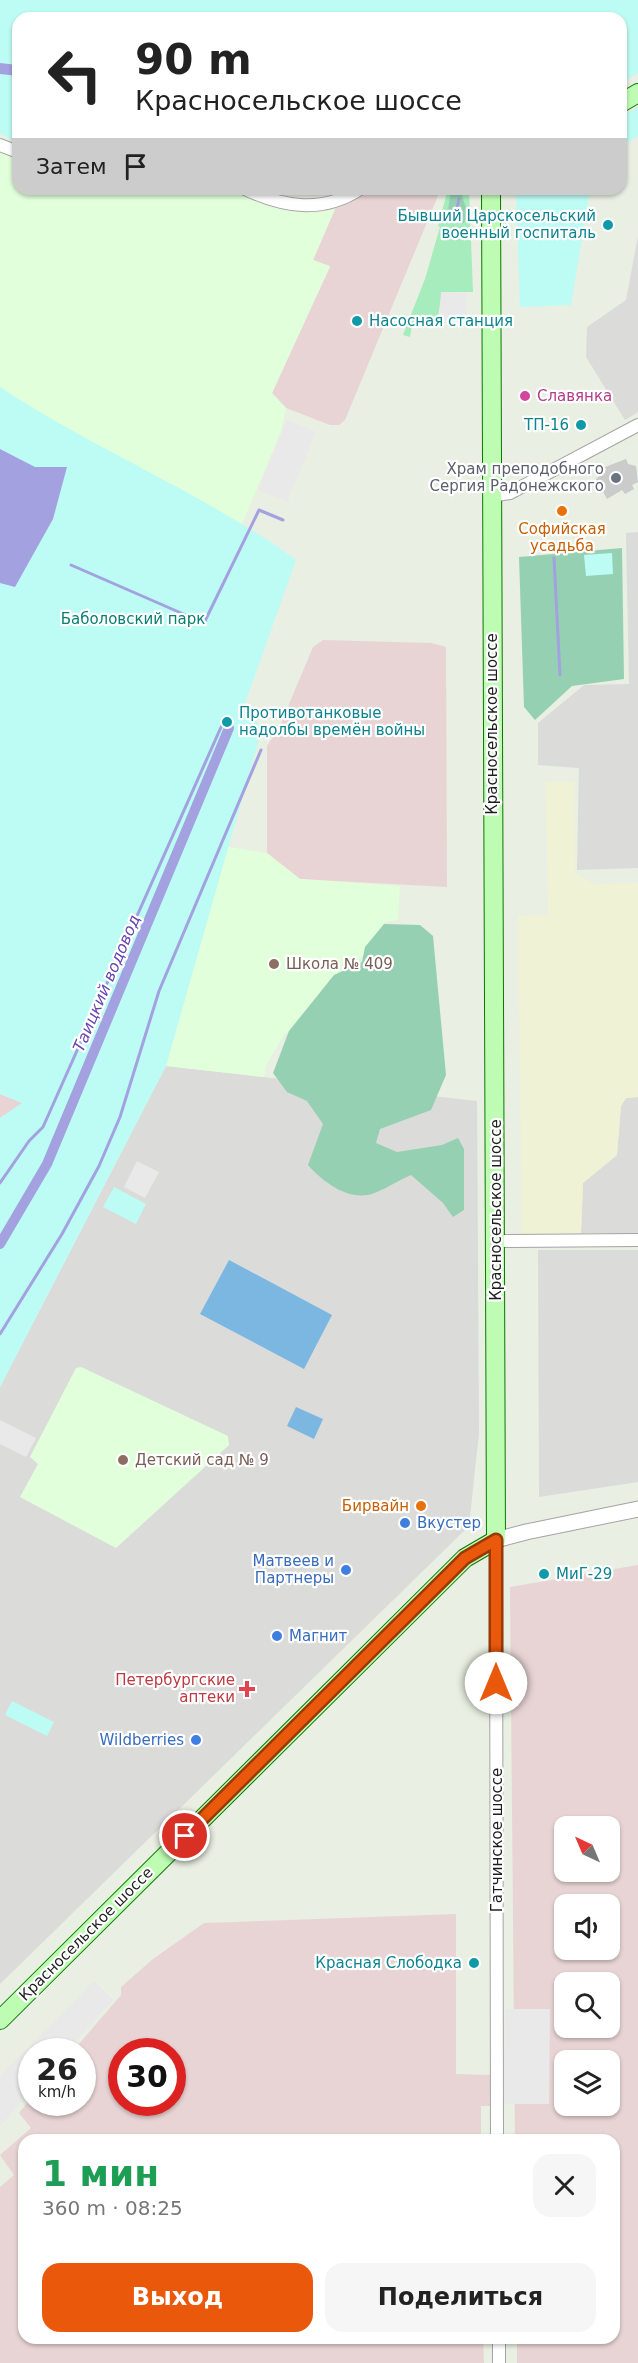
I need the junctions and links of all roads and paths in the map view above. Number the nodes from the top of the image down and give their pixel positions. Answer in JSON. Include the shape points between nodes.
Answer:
{"nodes":[{"id":1,"x":258,"y":195,"type":"edge"},
{"id":2,"x":348,"y":195,"type":"edge"},
{"id":3,"x":491,"y":195,"type":"edge"},
{"id":4,"x":638,"y":425,"type":"edge"},
{"id":5,"x":492,"y":496,"type":"junction"},
{"id":6,"x":638,"y":1240,"type":"edge"},
{"id":7,"x":496,"y":1241,"type":"junction"},
{"id":8,"x":638,"y":1509,"type":"edge"},
{"id":9,"x":496,"y":1540,"type":"junction"},
{"id":10,"x":0,"y":2020,"type":"edge"},
{"id":11,"x":497,"y":2134,"type":"edge"},
{"id":12,"x":499,"y":2344,"type":"edge"},
{"id":13,"x":499,"y":2363,"type":"edge"}],
"edges":[{"from":1,"to":2,"type":"street","via":[[270,201],[309,206]]},
{"from":3,"to":5,"type":"main road","name":"Красносельское шоссе"},
{"from":4,"to":5,"type":"street","via":[[510,493]]},
{"from":5,"to":7,"type":"main road","name":"Красносельское шоссе"},
{"from":6,"to":7,"type":"street"},
{"from":7,"to":9,"type":"main road","name":"Красносельское шоссе"},
{"from":8,"to":9,"type":"street"},
{"from":9,"to":10,"type":"main road","name":"Красносельское шоссе","via":[[465,1558]]},
{"from":9,"to":11,"type":"street","name":"Гатчинское шоссе"},
{"from":12,"to":13,"type":"street"}]}
